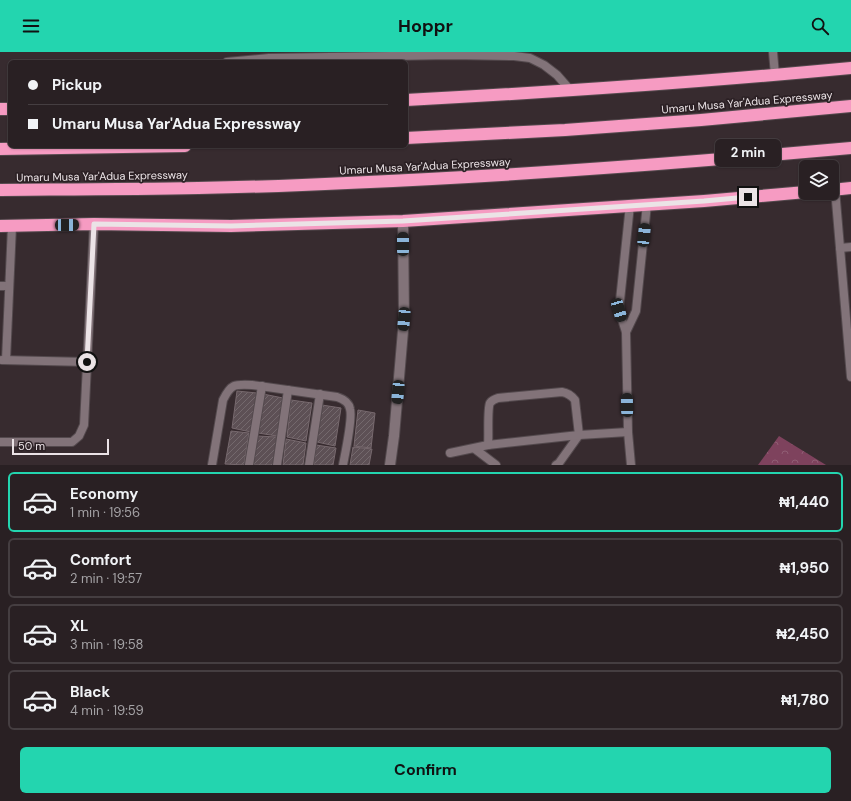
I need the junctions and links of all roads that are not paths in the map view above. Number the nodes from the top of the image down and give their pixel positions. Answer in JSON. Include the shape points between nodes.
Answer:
{"nodes":[{"id":1,"x":773,"y":52,"type":"edge"},
{"id":2,"x":248,"y":60,"type":"edge"},
{"id":3,"x":851,"y":68,"type":"edge"},
{"id":4,"x":774,"y":75,"type":"junction"},
{"id":5,"x":570,"y":91,"type":"junction"},
{"id":6,"x":408,"y":100,"type":"edge"},
{"id":7,"x":851,"y":106,"type":"edge"},
{"id":8,"x":408,"y":138,"type":"edge"},
{"id":9,"x":62,"y":148,"type":"edge"},
{"id":10,"x":851,"y":148,"type":"edge"},
{"id":11,"x":0,"y":149,"type":"edge"},
{"id":12,"x":851,"y":188,"type":"edge"},
{"id":13,"x":839,"y":189,"type":"edge"},
{"id":14,"x":0,"y":190,"type":"edge"},
{"id":15,"x":799,"y":193,"type":"edge"},
{"id":16,"x":834,"y":200,"type":"edge"},
{"id":17,"x":648,"y":204,"type":"junction"},
{"id":18,"x":630,"y":206,"type":"junction"},
{"id":19,"x":403,"y":221,"type":"junction"},
{"id":20,"x":94,"y":224,"type":"junction"},
{"id":21,"x":6,"y":226,"type":"edge"},
{"id":22,"x":851,"y":247,"type":"edge"},
{"id":23,"x":840,"y":248,"type":"junction"},
{"id":24,"x":0,"y":286,"type":"edge"},
{"id":25,"x":9,"y":286,"type":"junction"},
{"id":26,"x":626,"y":332,"type":"junction"},
{"id":27,"x":3,"y":360,"type":"edge"},
{"id":28,"x":87,"y":362,"type":"junction"},
{"id":29,"x":851,"y":377,"type":"edge"},
{"id":30,"x":262,"y":386,"type":"junction"},
{"id":31,"x":288,"y":390,"type":"junction"},
{"id":32,"x":320,"y":394,"type":"junction"},
{"id":33,"x":628,"y":432,"type":"junction"},
{"id":34,"x":579,"y":434,"type":"junction"},
{"id":35,"x":0,"y":442,"type":"edge"},
{"id":36,"x":488,"y":445,"type":"junction"},
{"id":37,"x":475,"y":449,"type":"junction"},
{"id":38,"x":450,"y":453,"type":"dead end"},
{"id":39,"x":212,"y":465,"type":"edge"},
{"id":40,"x":248,"y":465,"type":"edge"},
{"id":41,"x":277,"y":465,"type":"edge"},
{"id":42,"x":309,"y":465,"type":"edge"},
{"id":43,"x":343,"y":465,"type":"edge"},
{"id":44,"x":390,"y":465,"type":"edge"},
{"id":45,"x":496,"y":465,"type":"edge"},
{"id":46,"x":556,"y":465,"type":"edge"},
{"id":47,"x":631,"y":465,"type":"edge"}],
"edges":[{"from":1,"to":4,"type":"lane"},
{"from":2,"to":5,"type":"lane","via":[[514,56],[530,58],[544,65],[557,75]]},
{"from":3,"to":4,"type":"highway"},
{"from":4,"to":5,"type":"highway"},
{"from":5,"to":6,"type":"highway"},
{"from":7,"to":8,"type":"highway","name":"Umaru Musa Yar'Adua Expressway","via":[[565,130]]},
{"from":9,"to":11,"type":"highway"},
{"from":10,"to":14,"type":"highway","name":"Umaru Musa Yar'Adua Expressway","via":[[612,168],[346,183],[222,188]]},
{"from":12,"to":13,"type":"highway"},
{"from":15,"to":17,"type":"highway"},
{"from":16,"to":23,"type":"lane"},
{"from":17,"to":18,"type":"highway"},
{"from":17,"to":26,"type":"lane","via":[[636,311]]},
{"from":18,"to":19,"type":"highway"},
{"from":18,"to":26,"type":"lane","via":[[619,310]]},
{"from":19,"to":20,"type":"highway","via":[[231,226]]},
{"from":19,"to":44,"type":"street","via":[[404,319]]},
{"from":20,"to":21,"type":"highway"},
{"from":20,"to":28,"type":"lane"},
{"from":21,"to":25,"type":"lane"},
{"from":22,"to":23,"type":"lane"},
{"from":23,"to":29,"type":"lane"},
{"from":24,"to":25,"type":"lane"},
{"from":25,"to":27,"type":"lane"},
{"from":26,"to":33,"type":"lane"},
{"from":27,"to":28,"type":"lane"},
{"from":28,"to":35,"type":"lane","via":[[84,425],[79,436],[72,442]]},
{"from":30,"to":31,"type":"lane"},
{"from":30,"to":39,"type":"lane","via":[[239,385],[231,387],[226,393]]},
{"from":30,"to":40,"type":"lane"},
{"from":31,"to":32,"type":"lane"},
{"from":31,"to":41,"type":"lane"},
{"from":32,"to":42,"type":"lane"},
{"from":32,"to":43,"type":"lane","via":[[345,400],[350,409]]},
{"from":33,"to":34,"type":"lane"},
{"from":33,"to":47,"type":"lane"},
{"from":34,"to":36,"type":"lane"},
{"from":34,"to":36,"type":"lane","via":[[575,400],[568,393],[498,398],[490,404]]},
{"from":34,"to":46,"type":"lane"},
{"from":36,"to":37,"type":"lane"},
{"from":37,"to":38,"type":"lane"},
{"from":37,"to":45,"type":"lane"}]}
